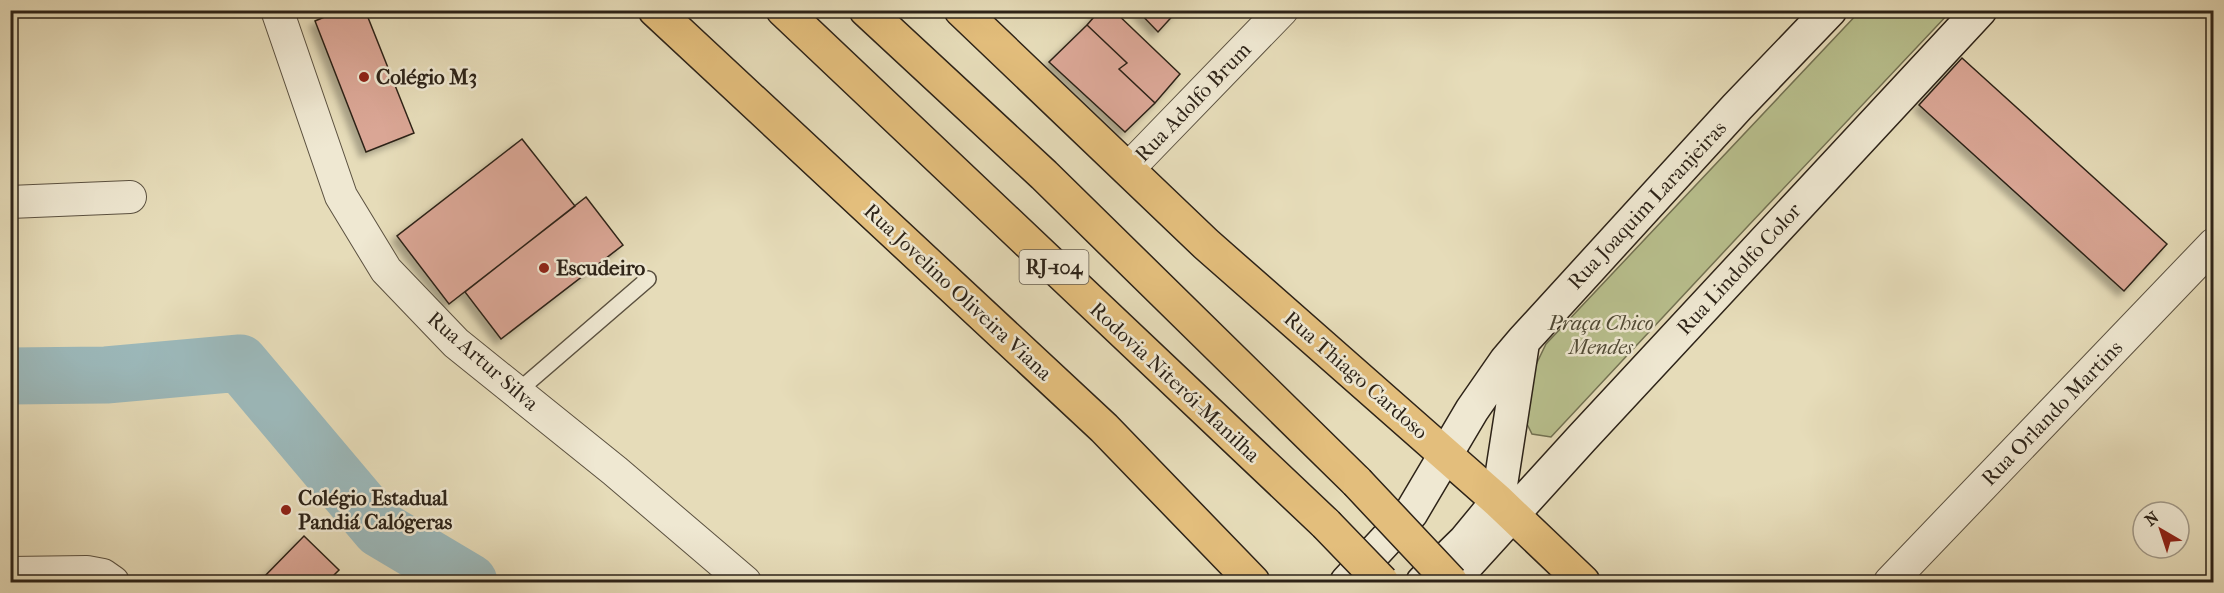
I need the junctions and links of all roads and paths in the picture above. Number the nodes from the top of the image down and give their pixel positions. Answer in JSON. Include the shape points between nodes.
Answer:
{"nodes":[{"id":1,"x":277,"y":10,"type":"edge"},
{"id":2,"x":655,"y":10,"type":"edge"},
{"id":3,"x":783,"y":10,"type":"edge"},
{"id":4,"x":866,"y":10,"type":"edge"},
{"id":5,"x":961,"y":10,"type":"edge"},
{"id":6,"x":1282,"y":10,"type":"edge"},
{"id":7,"x":1830,"y":10,"type":"edge"},
{"id":8,"x":1980,"y":10,"type":"edge"},
{"id":9,"x":1129,"y":168,"type":"junction"},
{"id":10,"x":130,"y":197,"type":"dead end"},
{"id":11,"x":10,"y":202,"type":"edge"},
{"id":12,"x":2214,"y":244,"type":"edge"},
{"id":13,"x":648,"y":279,"type":"dead end"},
{"id":14,"x":1522,"y":341,"type":"junction"},
{"id":15,"x":517,"y":392,"type":"junction"},
{"id":16,"x":1447,"y":454,"type":"junction"},
{"id":17,"x":1506,"y":508,"type":"junction"},
{"id":18,"x":10,"y":573,"type":"edge"},
{"id":19,"x":113,"y":582,"type":"edge"},
{"id":20,"x":745,"y":582,"type":"edge"},
{"id":21,"x":1253,"y":582,"type":"edge"},
{"id":22,"x":1347,"y":582,"type":"edge"},
{"id":23,"x":1382,"y":582,"type":"edge"},
{"id":24,"x":1423,"y":582,"type":"edge"},
{"id":25,"x":1451,"y":582,"type":"edge"},
{"id":26,"x":1583,"y":582,"type":"edge"},
{"id":27,"x":1890,"y":582,"type":"edge"}],
"edges":[{"from":1,"to":15,"type":"street","name":"Rua Artur Silva","via":[[341,196],[386,270],[456,343]]},
{"from":2,"to":21,"type":"main road","name":"Rua Jovelino Oliveira Viana","via":[[1104,428]]},
{"from":3,"to":23,"type":"main road","name":"Rodovia Niterói-Manilha","number":"RJ-104","bridge":true,"via":[[1326,524]]},
{"from":4,"to":25,"type":"main road","number":"RJ-104","bridge":true,"via":[[1044,175],[1357,482]]},
{"from":5,"to":9,"type":"main road","name":"Rua Thiago Cardoso"},
{"from":6,"to":9,"type":"street","name":"Rua Adolfo Brum"},
{"from":7,"to":14,"type":"main road","name":"Rua Joaquim Laranjeiras"},
{"from":8,"to":17,"type":"main road","name":"Rua Lindolfo Color","via":[[1582,438]]},
{"from":9,"to":16,"type":"main road","name":"Rua Thiago Cardoso","via":[[1206,244]]},
{"from":10,"to":11,"type":"street"},
{"from":12,"to":27,"type":"street","name":"Rua Orlando Martins"},
{"from":13,"to":15,"type":"lane"},
{"from":14,"to":16,"type":"main road","name":"Rua Joaquim Laranjeiras","via":[[1472,410]]},
{"from":14,"to":17,"type":"main road"},
{"from":15,"to":20,"type":"street","name":"Rua Artur Silva"},
{"from":16,"to":17,"type":"main road","name":"Rua Thiago Cardoso"},
{"from":16,"to":22,"type":"main road","name":"Rua Joaquim Laranjeiras","via":[[1411,513]]},
{"from":17,"to":24,"type":"main road","name":"Rua Lindolfo Color"},
{"from":17,"to":25,"type":"main road","name":"Rua Lindolfo Color"},
{"from":17,"to":26,"type":"main road","name":"Rua Thiago Cardoso"},
{"from":18,"to":19,"type":"street","via":[[87,572]]}]}
